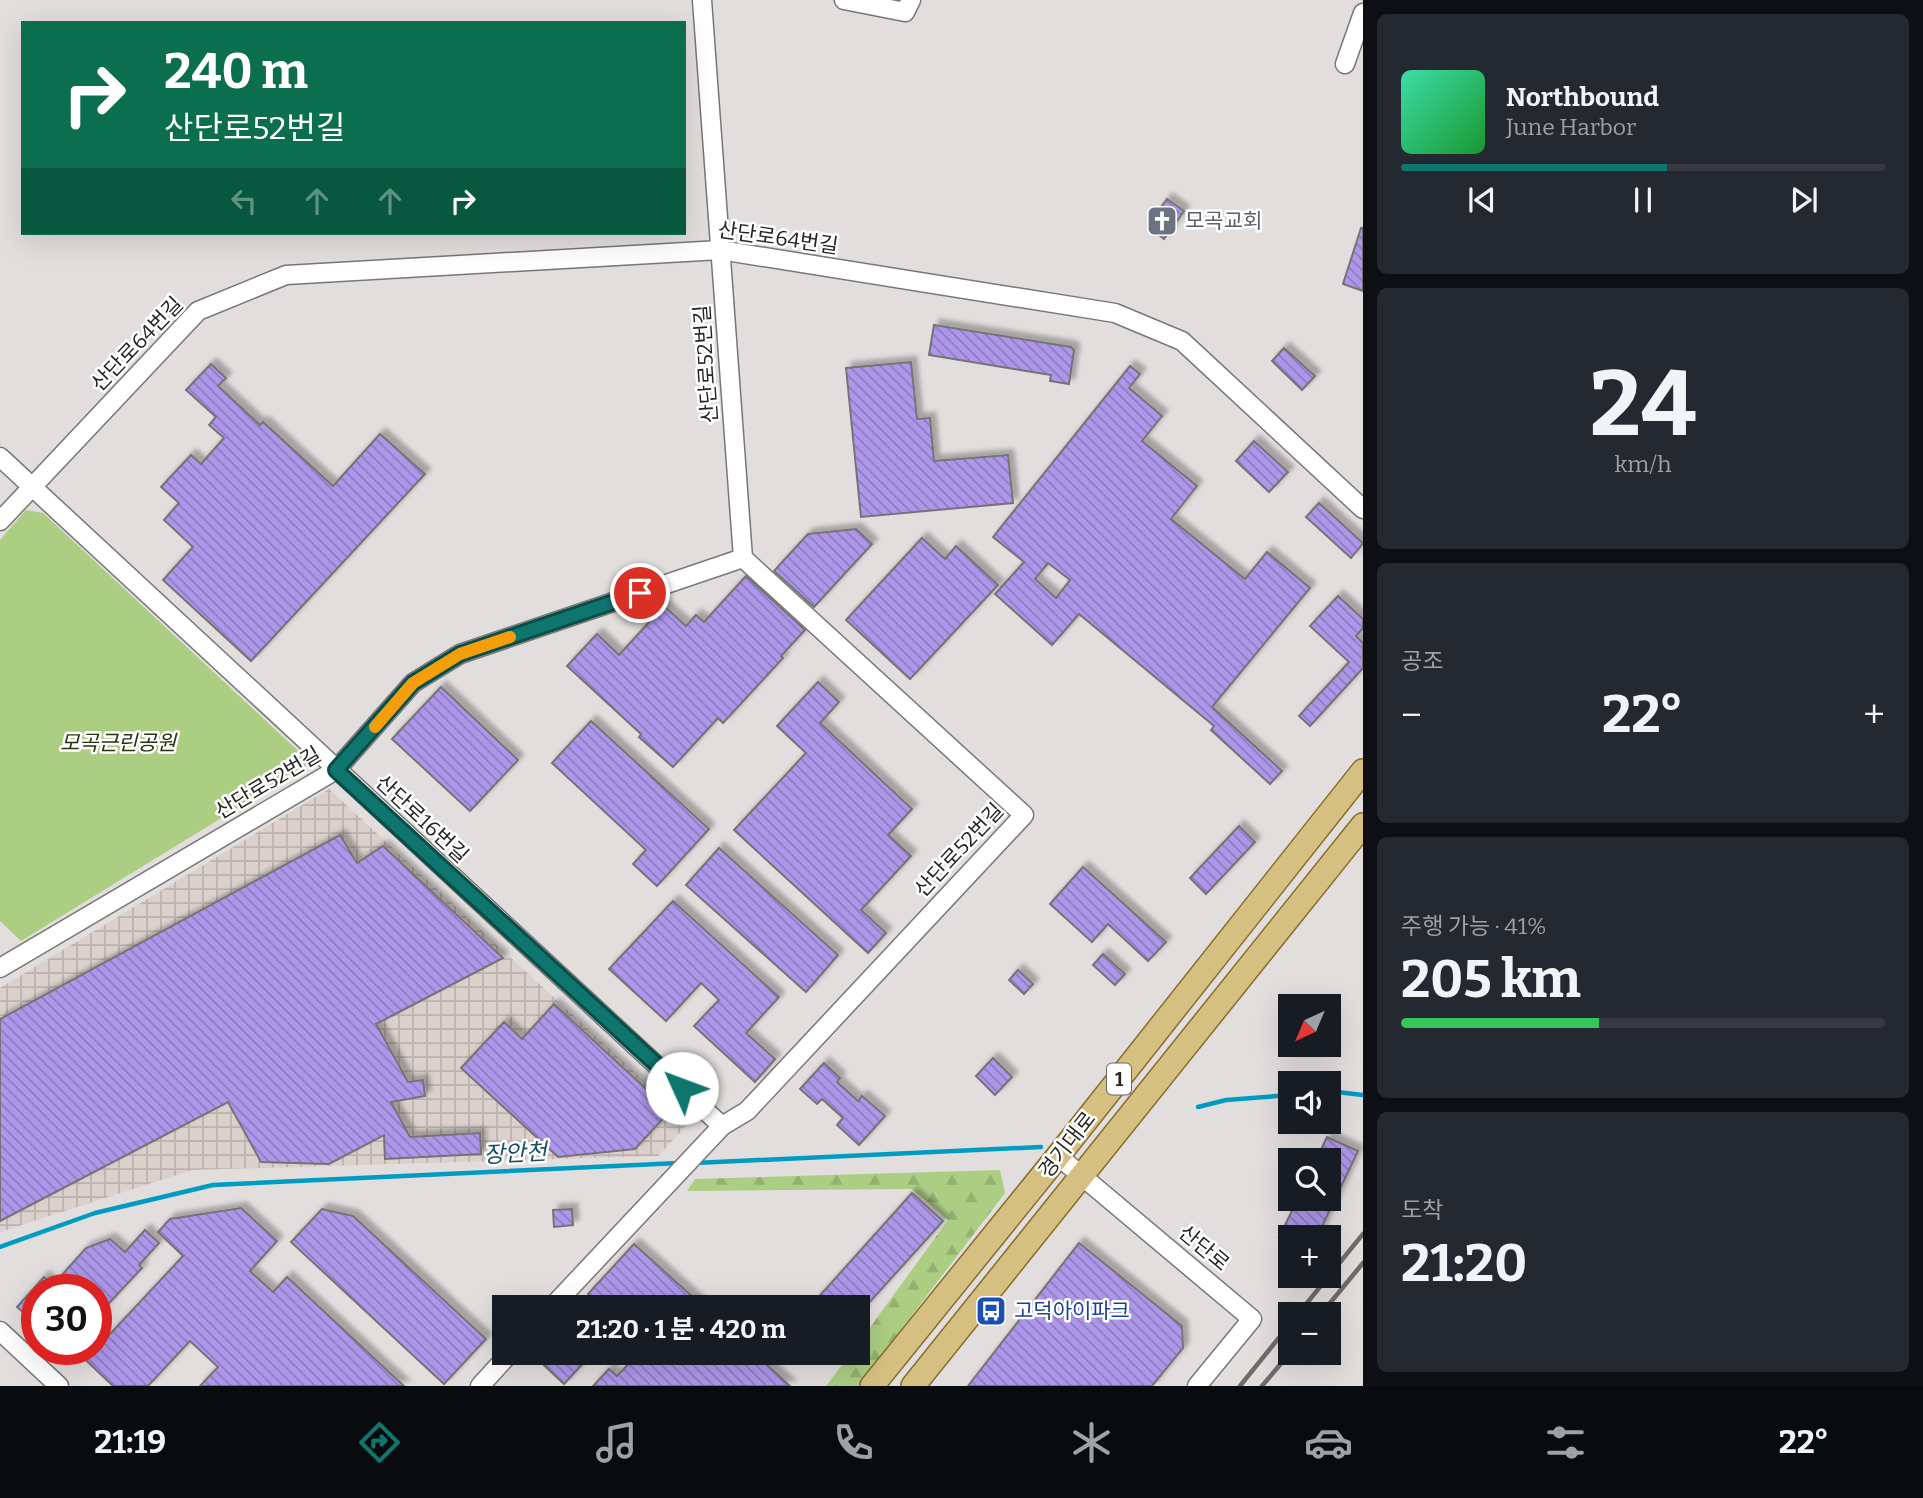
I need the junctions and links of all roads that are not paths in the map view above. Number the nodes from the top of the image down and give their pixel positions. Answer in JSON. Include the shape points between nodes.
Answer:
{"nodes":[{"id":1,"x":702,"y":0,"type":"edge"},
{"id":2,"x":844,"y":0,"type":"edge"},
{"id":3,"x":911,"y":0,"type":"edge"},
{"id":4,"x":1363,"y":13,"type":"edge"},
{"id":5,"x":1345,"y":64,"type":"dead end"},
{"id":6,"x":720,"y":250,"type":"junction"},
{"id":7,"x":0,"y":457,"type":"edge"},
{"id":8,"x":31,"y":487,"type":"junction"},
{"id":9,"x":1363,"y":509,"type":"edge"},
{"id":10,"x":0,"y":521,"type":"edge"},
{"id":11,"x":743,"y":558,"type":"junction"},
{"id":12,"x":336,"y":770,"type":"junction"},
{"id":13,"x":1363,"y":771,"type":"edge"},
{"id":14,"x":1363,"y":825,"type":"edge"},
{"id":15,"x":0,"y":968,"type":"edge"},
{"id":16,"x":722,"y":1126,"type":"junction"},
{"id":17,"x":1058,"y":1156,"type":"junction"},
{"id":18,"x":1082,"y":1175,"type":"junction"},
{"id":19,"x":563,"y":1295,"type":"edge"},
{"id":20,"x":3,"y":1341,"type":"edge"},
{"id":21,"x":499,"y":1365,"type":"edge"},
{"id":22,"x":58,"y":1386,"type":"edge"},
{"id":23,"x":480,"y":1386,"type":"edge"},
{"id":24,"x":872,"y":1386,"type":"edge"},
{"id":25,"x":913,"y":1386,"type":"edge"},
{"id":26,"x":1198,"y":1386,"type":"edge"}],
"edges":[{"from":1,"to":6,"type":"street","name":"산단로52번길"},
{"from":2,"to":3,"type":"street","via":[[905,12]]},
{"from":4,"to":5,"type":"street"},
{"from":6,"to":8,"type":"street","name":"산단로64번길","via":[[286,275],[198,311]]},
{"from":6,"to":9,"type":"street","name":"산단로64번길","via":[[1115,313],[1182,341]]},
{"from":6,"to":11,"type":"street","name":"산단로52번길"},
{"from":7,"to":8,"type":"street","name":"산단로16번길"},
{"from":8,"to":10,"type":"street","name":"산단로64번길"},
{"from":8,"to":12,"type":"street","name":"산단로16번길"},
{"from":11,"to":12,"type":"street","name":"산단로52번길","via":[[460,654],[413,683]]},
{"from":11,"to":16,"type":"street","name":"산단로52번길","via":[[1024,815],[747,1111]]},
{"from":12,"to":15,"type":"street","name":"산단로52번길"},
{"from":12,"to":16,"type":"street","name":"산단로16번길"},
{"from":13,"to":17,"type":"main road","name":"경기대로","number":"1"},
{"from":14,"to":18,"type":"main road","name":"경기대로","number":"1"},
{"from":16,"to":19,"type":"street"},
{"from":17,"to":18,"type":"street","name":"산단로"},
{"from":17,"to":24,"type":"main road","name":"경기대로","number":"1"},
{"from":18,"to":25,"type":"main road","name":"경기대로","number":"1"},
{"from":18,"to":26,"type":"street","name":"산단로","via":[[1252,1319]]},
{"from":20,"to":22,"type":"street"},
{"from":21,"to":23,"type":"street"}]}
